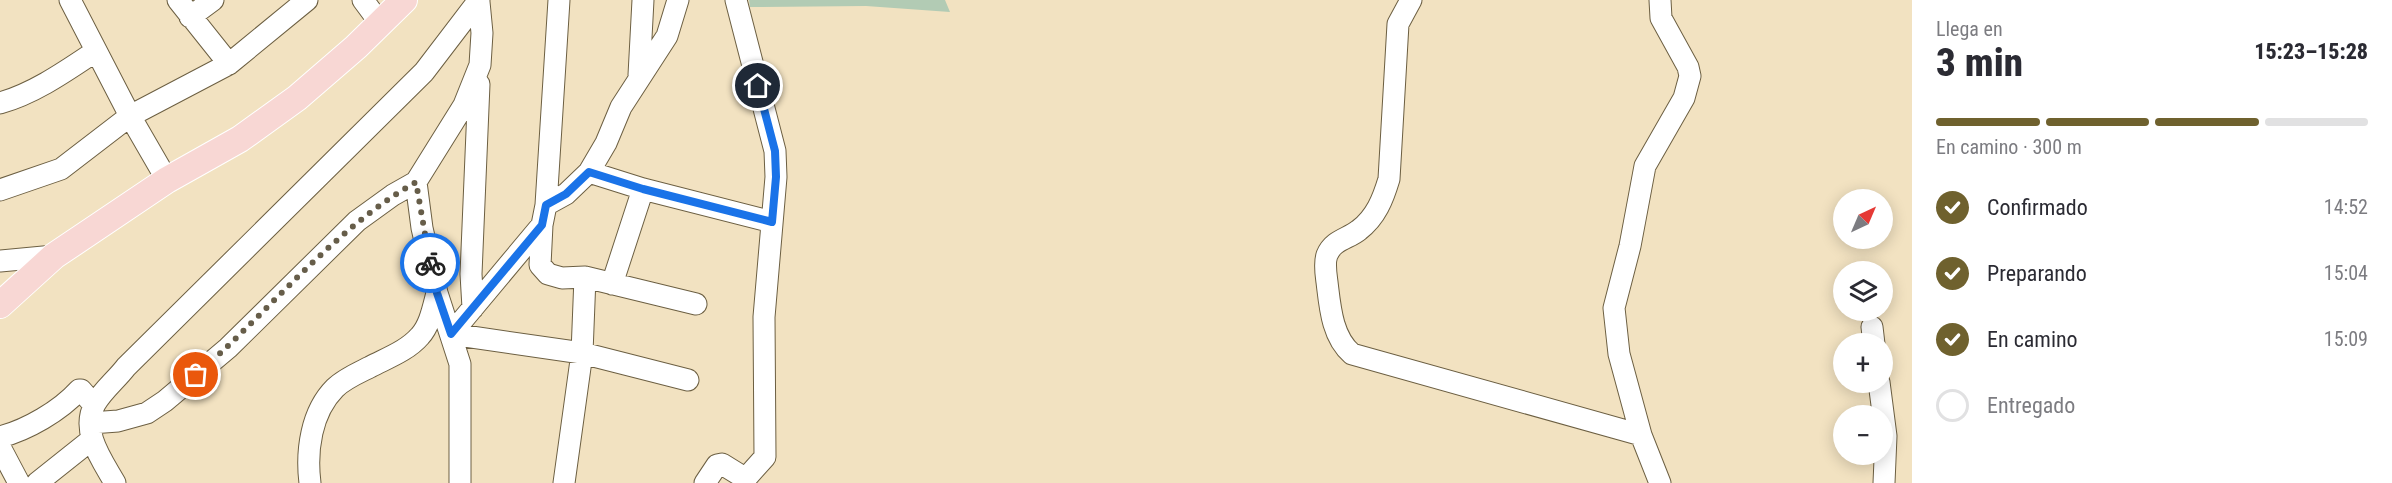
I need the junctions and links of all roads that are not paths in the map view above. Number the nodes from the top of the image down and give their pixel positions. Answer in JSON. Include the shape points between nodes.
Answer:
{"nodes":[{"id":1,"x":70,"y":0,"type":"edge"},
{"id":2,"x":213,"y":0,"type":"edge"},
{"id":3,"x":307,"y":0,"type":"edge"},
{"id":4,"x":363,"y":0,"type":"edge"},
{"id":5,"x":404,"y":0,"type":"edge"},
{"id":6,"x":559,"y":0,"type":"edge"},
{"id":7,"x":643,"y":0,"type":"edge"},
{"id":8,"x":678,"y":0,"type":"edge"},
{"id":9,"x":736,"y":0,"type":"edge"},
{"id":10,"x":1412,"y":0,"type":"edge"},
{"id":11,"x":1660,"y":0,"type":"edge"},
{"id":12,"x":479,"y":1,"type":"edge"},
{"id":13,"x":184,"y":9,"type":"edge"},
{"id":14,"x":380,"y":23,"type":"junction"},
{"id":15,"x":96,"y":51,"type":"junction"},
{"id":16,"x":229,"y":64,"type":"junction"},
{"id":17,"x":480,"y":65,"type":"junction"},
{"id":18,"x":639,"y":76,"type":"junction"},
{"id":19,"x":0,"y":104,"type":"edge"},
{"id":20,"x":130,"y":116,"type":"junction"},
{"id":21,"x":589,"y":172,"type":"junction"},
{"id":22,"x":167,"y":180,"type":"junction"},
{"id":23,"x":416,"y":182,"type":"junction"},
{"id":24,"x":643,"y":189,"type":"junction"},
{"id":25,"x":0,"y":190,"type":"edge"},
{"id":26,"x":544,"y":215,"type":"junction"},
{"id":27,"x":772,"y":222,"type":"junction"},
{"id":28,"x":54,"y":256,"type":"junction"},
{"id":29,"x":0,"y":261,"type":"edge"},
{"id":30,"x":585,"y":277,"type":"junction"},
{"id":31,"x":612,"y":284,"type":"junction"},
{"id":32,"x":437,"y":293,"type":"junction"},
{"id":33,"x":696,"y":304,"type":"dead end"},
{"id":34,"x":0,"y":305,"type":"edge"},
{"id":35,"x":473,"y":308,"type":"junction"},
{"id":36,"x":451,"y":334,"type":"junction"},
{"id":37,"x":582,"y":354,"type":"junction"},
{"id":38,"x":688,"y":380,"type":"dead end"},
{"id":39,"x":1880,"y":393,"type":"edge"},
{"id":40,"x":92,"y":423,"type":"junction"},
{"id":41,"x":1641,"y":435,"type":"junction"},
{"id":42,"x":0,"y":437,"type":"edge"},
{"id":43,"x":0,"y":447,"type":"edge"},
{"id":44,"x":1657,"y":482,"type":"edge"},
{"id":45,"x":19,"y":483,"type":"edge"},
{"id":46,"x":37,"y":483,"type":"edge"},
{"id":47,"x":115,"y":483,"type":"edge"},
{"id":48,"x":310,"y":483,"type":"edge"},
{"id":49,"x":460,"y":483,"type":"edge"},
{"id":50,"x":564,"y":483,"type":"edge"},
{"id":51,"x":705,"y":483,"type":"edge"},
{"id":52,"x":1884,"y":483,"type":"edge"}],
"edges":[{"from":1,"to":15,"type":"street"},
{"from":2,"to":13,"type":"street"},
{"from":3,"to":16,"type":"street"},
{"from":4,"to":14,"type":"street"},
{"from":5,"to":14,"type":"main road"},
{"from":6,"to":26,"type":"street"},
{"from":7,"to":18,"type":"street"},
{"from":8,"to":18,"type":"street","via":[[667,36]]},
{"from":9,"to":27,"type":"street","via":[[775,151]]},
{"from":10,"to":41,"type":"street","via":[[1398,24],[1389,179],[1383,198],[1368,222],[1336,242],[1327,254],[1331,316],[1342,341],[1352,354]]},
{"from":11,"to":41,"type":"street","via":[[1662,18],[1690,76],[1684,98],[1644,166],[1614,308],[1619,354]]},
{"from":12,"to":17,"type":"street"},
{"from":12,"to":40,"type":"street","via":[[424,72],[126,367]]},
{"from":13,"to":16,"type":"street"},
{"from":14,"to":22,"type":"main road","via":[[297,98],[240,139]]},
{"from":15,"to":19,"type":"street","via":[[55,78]]},
{"from":15,"to":20,"type":"street"},
{"from":16,"to":20,"type":"street"},
{"from":17,"to":23,"type":"street","via":[[464,105]]},
{"from":17,"to":35,"type":"street"},
{"from":18,"to":21,"type":"street"},
{"from":20,"to":22,"type":"street"},
{"from":20,"to":25,"type":"street","via":[[61,169]]},
{"from":21,"to":24,"type":"street"},
{"from":21,"to":26,"type":"street"},
{"from":22,"to":28,"type":"main road"},
{"from":23,"to":32,"type":"street"},
{"from":23,"to":40,"type":"street","via":[[357,221],[228,348],[165,402],[118,421]]},
{"from":24,"to":27,"type":"street"},
{"from":24,"to":31,"type":"street"},
{"from":26,"to":30,"type":"street","via":[[540,265],[555,276]]},
{"from":26,"to":35,"type":"street"},
{"from":27,"to":51,"type":"street","via":[[764,317],[765,457],[743,477],[722,464],[717,465]]},
{"from":28,"to":29,"type":"street"},
{"from":28,"to":34,"type":"main road"},
{"from":30,"to":31,"type":"street"},
{"from":30,"to":37,"type":"street"},
{"from":31,"to":33,"type":"street"},
{"from":32,"to":36,"type":"street"},
{"from":32,"to":48,"type":"street","via":[[420,337],[404,350],[352,375],[323,403],[312,428]]},
{"from":35,"to":36,"type":"street"},
{"from":36,"to":37,"type":"street"},
{"from":36,"to":49,"type":"street","via":[[460,364]]},
{"from":37,"to":38,"type":"street"},
{"from":37,"to":50,"type":"street"},
{"from":39,"to":52,"type":"street","via":[[1886,436]]},
{"from":40,"to":42,"type":"street","via":[[80,390],[37,420]]},
{"from":40,"to":46,"type":"street"},
{"from":40,"to":47,"type":"street"},
{"from":41,"to":44,"type":"street"},
{"from":43,"to":45,"type":"street"}]}
